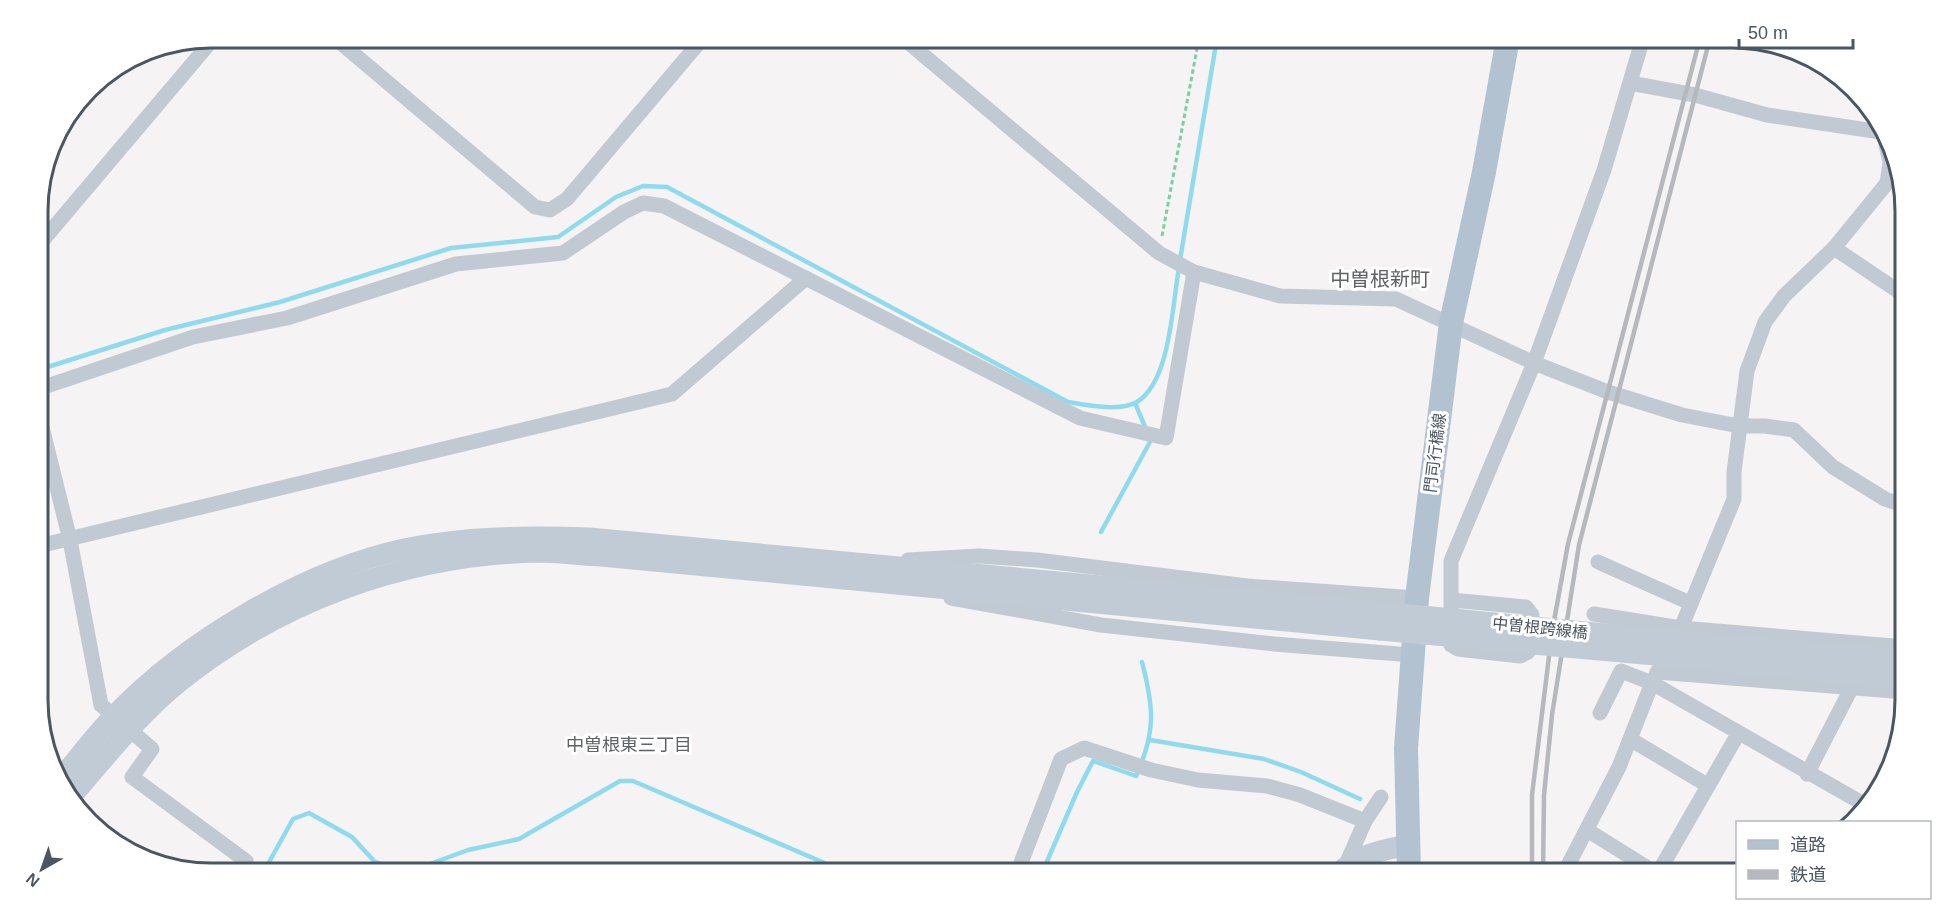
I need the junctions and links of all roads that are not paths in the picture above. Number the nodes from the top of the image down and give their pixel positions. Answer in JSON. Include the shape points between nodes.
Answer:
{"nodes":[{"id":1,"x":205,"y":48,"type":"edge"},
{"id":2,"x":347,"y":48,"type":"edge"},
{"id":3,"x":695,"y":48,"type":"edge"},
{"id":4,"x":915,"y":48,"type":"edge"},
{"id":5,"x":1506,"y":48,"type":"edge"},
{"id":6,"x":1640,"y":48,"type":"edge"},
{"id":7,"x":1630,"y":83,"type":"junction"},
{"id":8,"x":1873,"y":131,"type":"edge"},
{"id":9,"x":1889,"y":171,"type":"edge"},
{"id":10,"x":48,"y":234,"type":"edge"},
{"id":11,"x":1834,"y":249,"type":"junction"},
{"id":12,"x":1192,"y":270,"type":"junction"},
{"id":13,"x":806,"y":278,"type":"junction"},
{"id":14,"x":1895,"y":289,"type":"edge"},
{"id":15,"x":1451,"y":324,"type":"junction"},
{"id":16,"x":1534,"y":363,"type":"junction"},
{"id":17,"x":48,"y":386,"type":"edge"},
{"id":18,"x":1739,"y":426,"type":"junction"},
{"id":19,"x":48,"y":451,"type":"edge"},
{"id":20,"x":1895,"y":502,"type":"edge"},
{"id":21,"x":70,"y":540,"type":"junction"},
{"id":22,"x":48,"y":544,"type":"edge"},
{"id":23,"x":1598,"y":562,"type":"dead end"},
{"id":24,"x":861,"y":571,"type":"junction"},
{"id":25,"x":1417,"y":597,"type":"junction"},
{"id":26,"x":1451,"y":600,"type":"junction"},
{"id":27,"x":1690,"y":603,"type":"junction"},
{"id":28,"x":1594,"y":614,"type":"dead end"},
{"id":29,"x":1681,"y":628,"type":"junction"},
{"id":30,"x":1895,"y":646,"type":"edge"},
{"id":31,"x":1699,"y":651,"type":"junction"},
{"id":32,"x":1412,"y":655,"type":"junction"},
{"id":33,"x":1895,"y":660,"type":"edge"},
{"id":34,"x":1654,"y":677,"type":"junction"},
{"id":35,"x":1895,"y":679,"type":"edge"},
{"id":36,"x":1852,"y":687,"type":"junction"},
{"id":37,"x":1895,"y":691,"type":"edge"},
{"id":38,"x":1600,"y":713,"type":"dead end"},
{"id":39,"x":122,"y":722,"type":"junction"},
{"id":40,"x":1738,"y":734,"type":"junction"},
{"id":41,"x":1630,"y":739,"type":"junction"},
{"id":42,"x":66,"y":774,"type":"edge"},
{"id":43,"x":1807,"y":774,"type":"junction"},
{"id":44,"x":1707,"y":785,"type":"junction"},
{"id":45,"x":76,"y":790,"type":"edge"},
{"id":46,"x":1381,"y":796,"type":"dead end"},
{"id":47,"x":1857,"y":803,"type":"edge"},
{"id":48,"x":1365,"y":821,"type":"junction"},
{"id":49,"x":1587,"y":830,"type":"junction"},
{"id":50,"x":1407,"y":845,"type":"junction"},
{"id":51,"x":246,"y":863,"type":"edge"},
{"id":52,"x":1021,"y":863,"type":"edge"},
{"id":53,"x":1345,"y":863,"type":"edge"},
{"id":54,"x":1355,"y":863,"type":"edge"},
{"id":55,"x":1408,"y":863,"type":"edge"},
{"id":56,"x":1569,"y":863,"type":"edge"},
{"id":57,"x":1641,"y":863,"type":"edge"},
{"id":58,"x":1663,"y":863,"type":"edge"}],
"edges":[{"from":1,"to":10,"type":"street"},
{"from":2,"to":3,"type":"street","via":[[535,207],[550,210],[567,200]]},
{"from":4,"to":12,"type":"street","via":[[1165,256]]},
{"from":5,"to":15,"type":"main road","name":"門司行橋線"},
{"from":6,"to":7,"type":"street"},
{"from":7,"to":8,"type":"street","via":[[1695,95],[1767,115]]},
{"from":7,"to":16,"type":"street","via":[[1604,170]]},
{"from":9,"to":11,"type":"street","via":[[1887,183]]},
{"from":11,"to":14,"type":"street"},
{"from":11,"to":18,"type":"street","via":[[1784,296],[1765,322],[1747,371]]},
{"from":12,"to":13,"type":"street","via":[[1166,438],[1080,418]]},
{"from":12,"to":15,"type":"street","via":[[1280,296],[1396,299]]},
{"from":13,"to":17,"type":"street","via":[[664,206],[643,203],[562,253],[456,264],[287,318],[193,337]]},
{"from":13,"to":21,"type":"street","via":[[672,394]]},
{"from":15,"to":16,"type":"street"},
{"from":15,"to":25,"type":"main road","name":"門司行橋線"},
{"from":16,"to":18,"type":"street","via":[[1682,415]]},
{"from":16,"to":26,"type":"street","via":[[1451,561]]},
{"from":18,"to":20,"type":"street","via":[[1794,430],[1833,468]]},
{"from":18,"to":27,"type":"street","via":[[1734,499]]},
{"from":19,"to":21,"type":"street"},
{"from":21,"to":22,"type":"street"},
{"from":21,"to":39,"type":"street","via":[[101,705]]},
{"from":23,"to":27,"type":"street"},
{"from":24,"to":25,"type":"street","via":[[979,556],[1247,586]]},
{"from":24,"to":31,"type":"street","name":"中曽根跨線橋","bridge":true},
{"from":24,"to":32,"type":"street","via":[[1101,626]]},
{"from":24,"to":39,"type":"street","name":"中曽根跨線橋","via":[[590,538],[469,539],[403,549],[342,568],[270,600],[214,633],[157,677]]},
{"from":25,"to":32,"type":"main road","name":"門司行橋線"},
{"from":26,"to":26,"type":"street","via":[[1451,645],[1520,657],[1528,652],[1532,615],[1526,607]]},
{"from":27,"to":29,"type":"street"},
{"from":28,"to":29,"type":"street"},
{"from":29,"to":30,"type":"street"},
{"from":29,"to":34,"type":"street"},
{"from":31,"to":33,"type":"street"},
{"from":31,"to":35,"type":"street"},
{"from":32,"to":50,"type":"main road","name":"門司行橋線","via":[[1406,748]]},
{"from":34,"to":36,"type":"street"},
{"from":34,"to":38,"type":"street","via":[[1621,671]]},
{"from":34,"to":40,"type":"street"},
{"from":34,"to":41,"type":"street"},
{"from":36,"to":37,"type":"street"},
{"from":36,"to":43,"type":"street"},
{"from":39,"to":42,"type":"street"},
{"from":39,"to":45,"type":"street"},
{"from":39,"to":51,"type":"street","via":[[152,748],[132,777]]},
{"from":40,"to":43,"type":"street"},
{"from":40,"to":44,"type":"street"},
{"from":41,"to":44,"type":"street"},
{"from":41,"to":49,"type":"street"},
{"from":43,"to":47,"type":"street"},
{"from":44,"to":58,"type":"street"},
{"from":46,"to":48,"type":"street"},
{"from":48,"to":52,"type":"street","via":[[1267,786],[1198,780],[1151,770],[1084,747],[1061,759]]},
{"from":48,"to":53,"type":"street"},
{"from":49,"to":56,"type":"street"},
{"from":49,"to":57,"type":"street"},
{"from":50,"to":54,"type":"street","via":[[1375,852]]},
{"from":50,"to":55,"type":"main road","name":"門司行橋線"}]}
